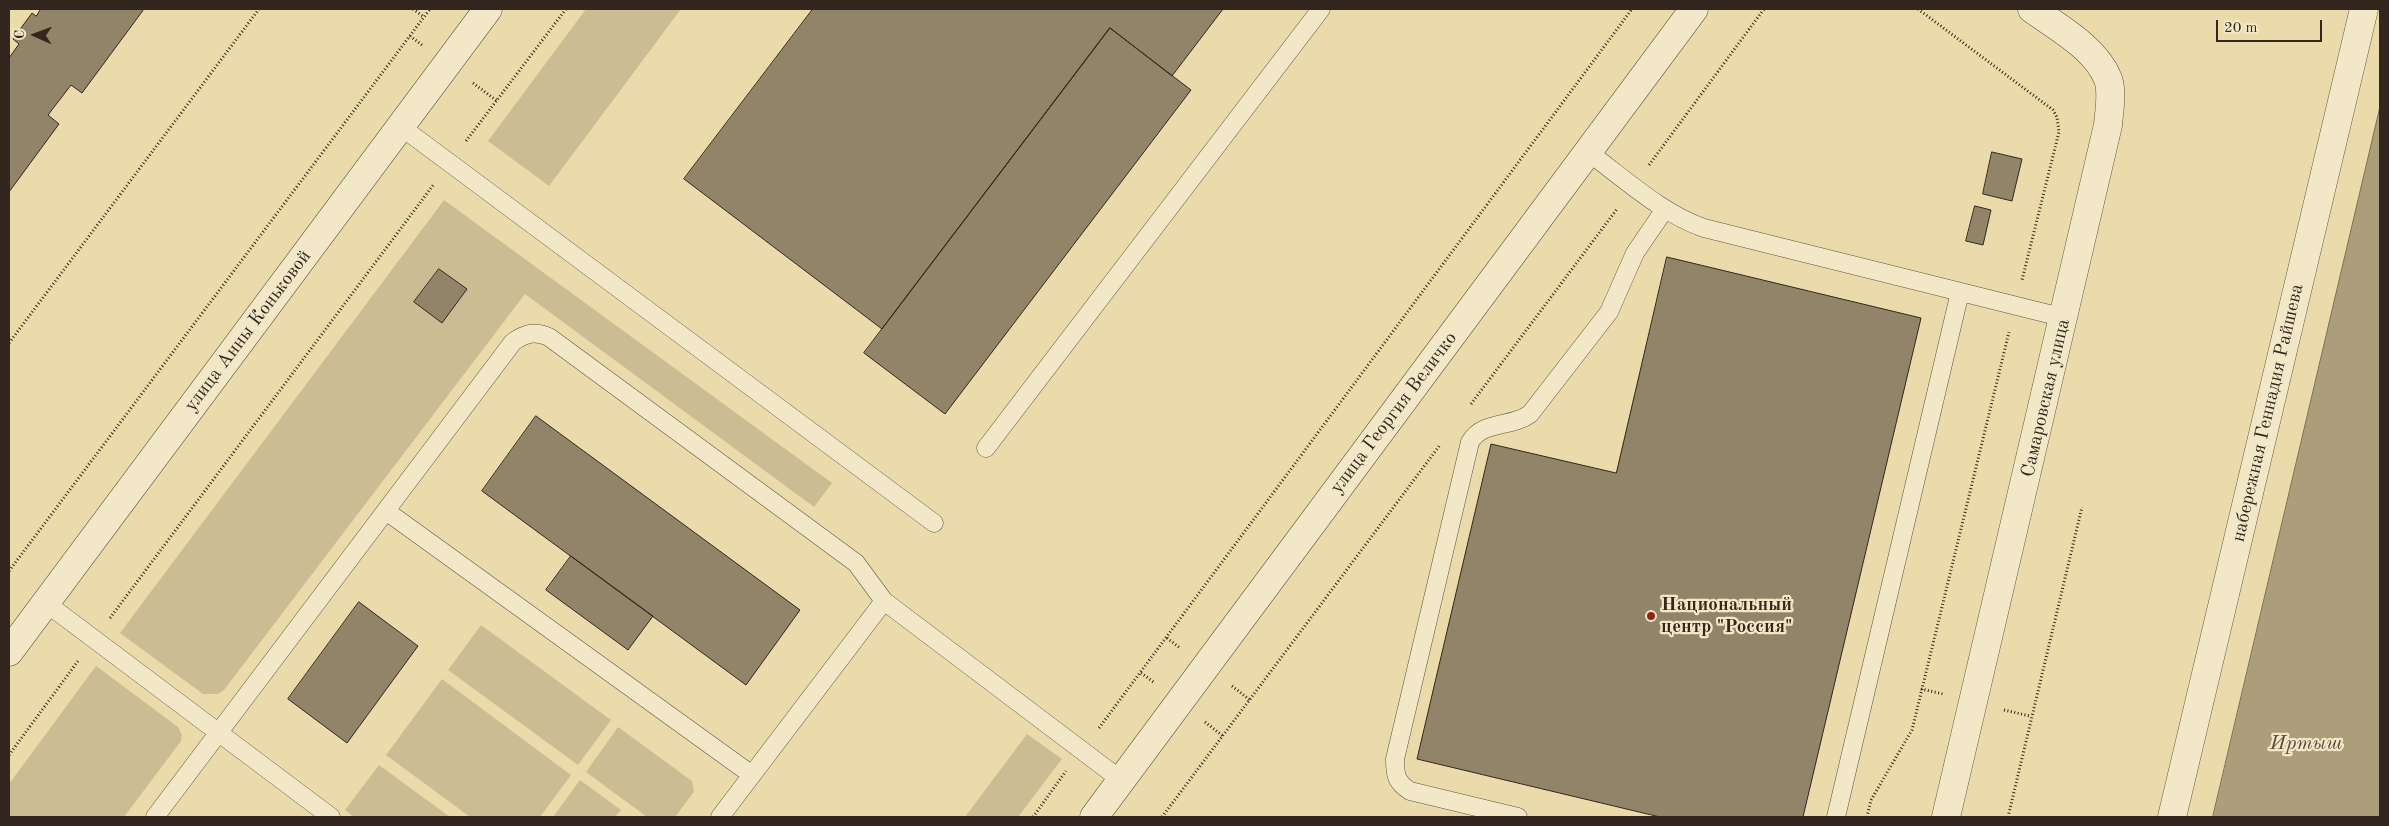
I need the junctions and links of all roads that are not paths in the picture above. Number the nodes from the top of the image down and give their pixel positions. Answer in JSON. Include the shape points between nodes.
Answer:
{"nodes":[{"id":1,"x":488,"y":9,"type":"edge"},
{"id":2,"x":1321,"y":9,"type":"edge"},
{"id":3,"x":1694,"y":9,"type":"edge"},
{"id":4,"x":2032,"y":9,"type":"edge"},
{"id":5,"x":2364,"y":9,"type":"edge"},
{"id":6,"x":400,"y":126,"type":"junction"},
{"id":7,"x":1588,"y":152,"type":"junction"},
{"id":8,"x":1666,"y":209,"type":"junction"},
{"id":9,"x":1960,"y":292,"type":"junction"},
{"id":10,"x":2064,"y":318,"type":"junction"},
{"id":11,"x":986,"y":448,"type":"dead end"},
{"id":12,"x":386,"y":510,"type":"junction"},
{"id":13,"x":934,"y":523,"type":"dead end"},
{"id":14,"x":884,"y":601,"type":"junction"},
{"id":15,"x":46,"y":603,"type":"junction"},
{"id":16,"x":9,"y":652,"type":"edge"},
{"id":17,"x":219,"y":732,"type":"junction"},
{"id":18,"x":752,"y":776,"type":"junction"},
{"id":19,"x":1121,"y":780,"type":"junction"},
{"id":20,"x":155,"y":817,"type":"edge"},
{"id":21,"x":332,"y":817,"type":"edge"},
{"id":22,"x":720,"y":817,"type":"edge"},
{"id":23,"x":1094,"y":817,"type":"edge"},
{"id":24,"x":1518,"y":817,"type":"edge"},
{"id":25,"x":1836,"y":817,"type":"edge"},
{"id":26,"x":1946,"y":817,"type":"edge"},
{"id":27,"x":2172,"y":817,"type":"edge"}],
"edges":[{"from":1,"to":6,"type":"street","name":"улица Анны Коньковой"},
{"from":2,"to":11,"type":"lane"},
{"from":3,"to":7,"type":"street","name":"улица Георгия Величко"},
{"from":4,"to":10,"type":"street","name":"Самаровская улица","via":[[2084,48],[2108,79],[2108,125]]},
{"from":5,"to":27,"type":"street","name":"набережная Геннадия Райшева"},
{"from":6,"to":13,"type":"lane"},
{"from":6,"to":15,"type":"street","name":"улица Анны Коньковой"},
{"from":7,"to":8,"type":"lane"},
{"from":7,"to":19,"type":"street","name":"улица Георгия Величко"},
{"from":8,"to":9,"type":"lane","via":[[1688,223],[1704,228]]},
{"from":8,"to":24,"type":"lane","via":[[1635,253],[1609,312],[1530,414],[1521,420],[1481,429],[1470,442],[1395,759],[1395,774],[1400,785],[1410,791]]},
{"from":9,"to":10,"type":"lane"},
{"from":9,"to":25,"type":"lane"},
{"from":10,"to":26,"type":"street","name":"Самаровская улица"},
{"from":12,"to":14,"type":"lane","via":[[513,342],[525,334],[537,332],[549,336],[856,563]]},
{"from":12,"to":17,"type":"lane"},
{"from":12,"to":18,"type":"lane"},
{"from":14,"to":18,"type":"lane"},
{"from":14,"to":19,"type":"lane"},
{"from":15,"to":16,"type":"street","name":"улица Анны Коньковой"},
{"from":15,"to":17,"type":"lane"},
{"from":17,"to":20,"type":"lane"},
{"from":17,"to":21,"type":"lane"},
{"from":18,"to":22,"type":"lane"},
{"from":19,"to":23,"type":"street","name":"улица Георгия Величко"}]}
